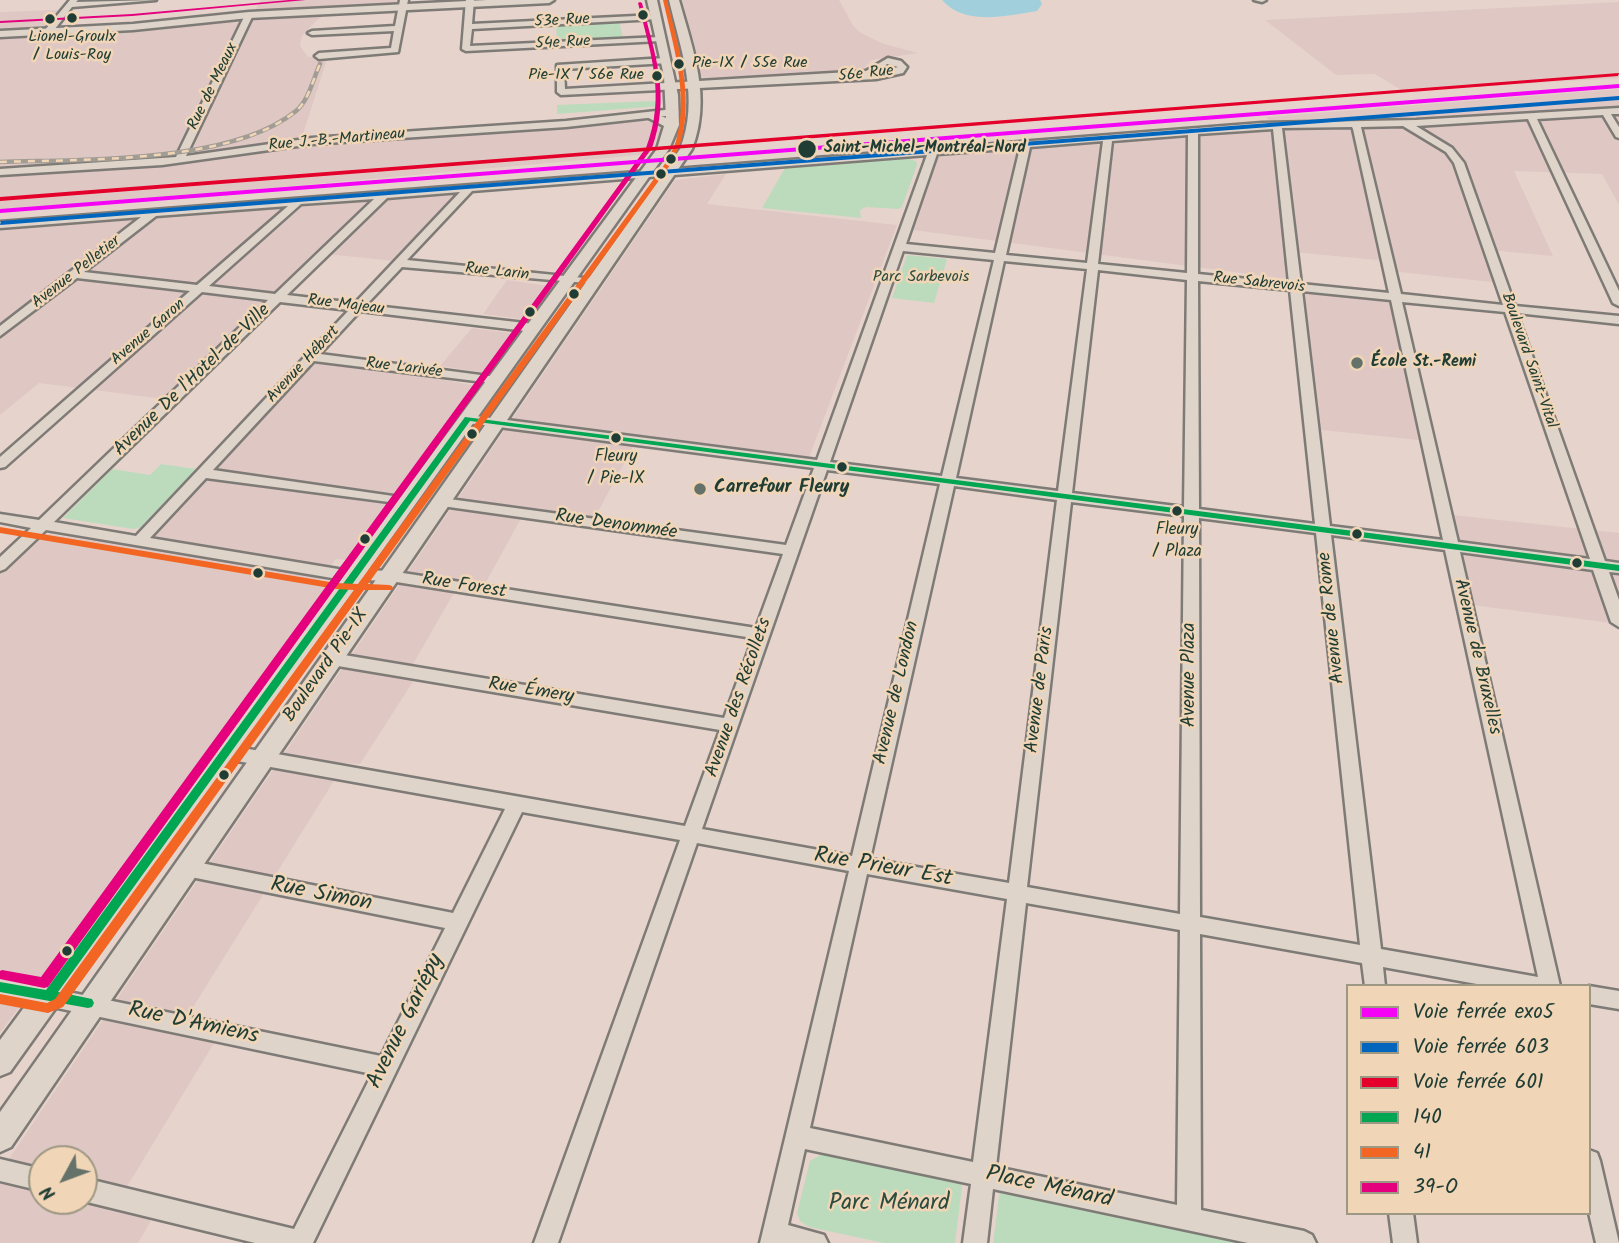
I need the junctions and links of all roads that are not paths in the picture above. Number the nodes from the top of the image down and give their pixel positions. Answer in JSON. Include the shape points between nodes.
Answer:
{"nodes":[{"id":1,"x":146,"y":0,"type":"edge"},
{"id":2,"x":152,"y":0,"type":"edge"},
{"id":3,"x":549,"y":0,"type":"edge"},
{"id":4,"x":652,"y":0,"type":"edge"},
{"id":5,"x":674,"y":0,"type":"edge"},
{"id":6,"x":72,"y":2,"type":"edge"},
{"id":7,"x":470,"y":2,"type":"edge"},
{"id":8,"x":404,"y":4,"type":"edge"},
{"id":9,"x":249,"y":15,"type":"junction"},
{"id":10,"x":656,"y":17,"type":"junction"},
{"id":11,"x":468,"y":27,"type":"junction"},
{"id":12,"x":400,"y":28,"type":"junction"},
{"id":13,"x":48,"y":32,"type":"junction"},
{"id":14,"x":312,"y":33,"type":"dead end"},
{"id":15,"x":0,"y":34,"type":"edge"},
{"id":16,"x":660,"y":38,"type":"junction"},
{"id":17,"x":319,"y":56,"type":"dead end"},
{"id":18,"x":665,"y":61,"type":"junction"},
{"id":19,"x":700,"y":85,"type":"junction"},
{"id":20,"x":670,"y":86,"type":"junction"},
{"id":21,"x":1605,"y":111,"type":"junction"},
{"id":22,"x":1619,"y":111,"type":"edge"},
{"id":23,"x":651,"y":116,"type":"joint"},
{"id":24,"x":1531,"y":116,"type":"junction"},
{"id":25,"x":673,"y":118,"type":"junction"},
{"id":26,"x":1405,"y":123,"type":"junction"},
{"id":27,"x":1354,"y":124,"type":"junction"},
{"id":28,"x":1277,"y":125,"type":"junction"},
{"id":29,"x":1193,"y":131,"type":"junction"},
{"id":30,"x":1619,"y":135,"type":"edge"},
{"id":31,"x":1108,"y":138,"type":"junction"},
{"id":32,"x":1026,"y":144,"type":"junction"},
{"id":33,"x":933,"y":152,"type":"junction"},
{"id":34,"x":179,"y":160,"type":"junction"},
{"id":35,"x":0,"y":172,"type":"edge"},
{"id":36,"x":670,"y":173,"type":"junction"},
{"id":37,"x":645,"y":175,"type":"junction"},
{"id":38,"x":470,"y":188,"type":"junction"},
{"id":39,"x":384,"y":195,"type":"junction"},
{"id":40,"x":298,"y":202,"type":"junction"},
{"id":41,"x":153,"y":213,"type":"junction"},
{"id":42,"x":0,"y":225,"type":"edge"},
{"id":43,"x":899,"y":247,"type":"junction"},
{"id":44,"x":999,"y":258,"type":"junction"},
{"id":45,"x":400,"y":262,"type":"junction"},
{"id":46,"x":1093,"y":266,"type":"junction"},
{"id":47,"x":75,"y":274,"type":"junction"},
{"id":48,"x":1192,"y":277,"type":"junction"},
{"id":49,"x":567,"y":281,"type":"junction"},
{"id":50,"x":594,"y":282,"type":"junction"},
{"id":51,"x":1295,"y":287,"type":"junction"},
{"id":52,"x":200,"y":288,"type":"junction"},
{"id":53,"x":1395,"y":297,"type":"junction"},
{"id":54,"x":279,"y":298,"type":"junction"},
{"id":55,"x":1619,"y":303,"type":"edge"},
{"id":56,"x":358,"y":308,"type":"junction"},
{"id":57,"x":1510,"y":309,"type":"junction"},
{"id":58,"x":1619,"y":320,"type":"edge"},
{"id":59,"x":534,"y":328,"type":"junction"},
{"id":60,"x":0,"y":332,"type":"edge"},
{"id":61,"x":312,"y":357,"type":"junction"},
{"id":62,"x":496,"y":380,"type":"junction"},
{"id":63,"x":468,"y":419,"type":"junction"},
{"id":64,"x":496,"y":423,"type":"junction"},
{"id":65,"x":0,"y":464,"type":"edge"},
{"id":66,"x":821,"y":465,"type":"junction"},
{"id":67,"x":203,"y":473,"type":"junction"},
{"id":68,"x":947,"y":481,"type":"junction"},
{"id":69,"x":1064,"y":496,"type":"junction"},
{"id":70,"x":407,"y":502,"type":"junction"},
{"id":71,"x":442,"y":502,"type":"junction"},
{"id":72,"x":1192,"y":513,"type":"junction"},
{"id":73,"x":0,"y":518,"type":"edge"},
{"id":74,"x":43,"y":525,"type":"junction"},
{"id":75,"x":1323,"y":530,"type":"junction"},
{"id":76,"x":139,"y":541,"type":"junction"},
{"id":77,"x":1452,"y":546,"type":"junction"},
{"id":78,"x":791,"y":550,"type":"junction"},
{"id":79,"x":0,"y":566,"type":"edge"},
{"id":80,"x":1599,"y":566,"type":"junction"},
{"id":81,"x":1619,"y":568,"type":"edge"},
{"id":82,"x":354,"y":576,"type":"junction"},
{"id":83,"x":390,"y":576,"type":"junction"},
{"id":84,"x":1619,"y":622,"type":"edge"},
{"id":85,"x":762,"y":634,"type":"junction"},
{"id":86,"x":332,"y":659,"type":"junction"},
{"id":87,"x":730,"y":725,"type":"junction"},
{"id":88,"x":226,"y":752,"type":"junction"},
{"id":89,"x":262,"y":759,"type":"junction"},
{"id":90,"x":517,"y":803,"type":"junction"},
{"id":91,"x":692,"y":835,"type":"junction"},
{"id":92,"x":858,"y":864,"type":"junction"},
{"id":93,"x":187,"y":868,"type":"junction"},
{"id":94,"x":1018,"y":893,"type":"junction"},
{"id":95,"x":456,"y":922,"type":"junction"},
{"id":96,"x":1190,"y":923,"type":"junction"},
{"id":97,"x":1371,"y":956,"type":"junction"},
{"id":98,"x":1375,"y":984,"type":"edge"},
{"id":99,"x":1529,"y":984,"type":"edge"},
{"id":100,"x":1550,"y":984,"type":"edge"},
{"id":101,"x":0,"y":987,"type":"edge"},
{"id":102,"x":1591,"y":995,"type":"edge"},
{"id":103,"x":49,"y":996,"type":"junction"},
{"id":104,"x":1619,"y":1000,"type":"edge"},
{"id":105,"x":92,"y":1004,"type":"junction"},
{"id":106,"x":0,"y":1063,"type":"edge"},
{"id":107,"x":385,"y":1067,"type":"junction"},
{"id":108,"x":795,"y":1136,"type":"junction"},
{"id":109,"x":0,"y":1137,"type":"edge"},
{"id":110,"x":0,"y":1170,"type":"edge"},
{"id":111,"x":1591,"y":1170,"type":"edge"},
{"id":112,"x":983,"y":1175,"type":"junction"},
{"id":113,"x":28,"y":1177,"type":"edge"},
{"id":114,"x":98,"y":1193,"type":"edge"},
{"id":115,"x":1401,"y":1215,"type":"edge"},
{"id":116,"x":1189,"y":1219,"type":"junction"},
{"id":117,"x":773,"y":1238,"type":"edge"},
{"id":118,"x":300,"y":1243,"type":"edge"},
{"id":119,"x":546,"y":1243,"type":"edge"},
{"id":120,"x":816,"y":1243,"type":"edge"},
{"id":121,"x":975,"y":1243,"type":"edge"},
{"id":122,"x":1304,"y":1243,"type":"edge"},
{"id":123,"x":1405,"y":1243,"type":"edge"},
{"id":124,"x":1608,"y":1243,"type":"edge"}],
"edges":[{"from":1,"to":2,"type":"street"},
{"from":1,"to":6,"type":"street"},
{"from":3,"to":7,"type":"main road"},
{"from":4,"to":10,"type":"main road"},
{"from":5,"to":19,"type":"main road","name":"Boulevard Pie-IX"},
{"from":6,"to":13,"type":"street"},
{"from":7,"to":8,"type":"main road"},
{"from":7,"to":11,"type":"street"},
{"from":8,"to":9,"type":"main road"},
{"from":8,"to":12,"type":"street"},
{"from":9,"to":13,"type":"main road"},
{"from":9,"to":34,"type":"street","name":"Rue de Meaux"},
{"from":10,"to":11,"type":"street","name":"53e Rue"},
{"from":10,"to":16,"type":"main road"},
{"from":11,"to":16,"type":"street","name":"54e Rue","via":[[466,49]]},
{"from":12,"to":14,"type":"street"},
{"from":12,"to":17,"type":"street","via":[[394,50]]},
{"from":13,"to":15,"type":"main road"},
{"from":16,"to":18,"type":"main road"},
{"from":18,"to":20,"type":"main road"},
{"from":18,"to":20,"type":"street","name":"56e Rue","via":[[560,67],[561,92]]},
{"from":19,"to":19,"type":"street","name":"56e Rue","via":[[880,75],[903,67],[887,61],[868,73]]},
{"from":19,"to":20,"type":"street","name":"56e Rue"},
{"from":19,"to":36,"type":"main road","name":"Boulevard Pie-IX","via":[[695,129]]},
{"from":20,"to":25,"type":"main road"},
{"from":21,"to":22,"type":"street"},
{"from":21,"to":24,"type":"street"},
{"from":21,"to":30,"type":"street"},
{"from":23,"to":25,"type":"main road"},
{"from":23,"to":34,"type":"street","name":"Rue J.-B.-Martineau","via":[[326,140]]},
{"from":24,"to":26,"type":"street"},
{"from":24,"to":55,"type":"street"},
{"from":25,"to":37,"type":"main road","name":"Boulevard Pie-IX","via":[[663,149]]},
{"from":26,"to":27,"type":"street"},
{"from":26,"to":57,"type":"street","name":"Boulevard Saint-Vital","via":[[1457,159]]},
{"from":27,"to":28,"type":"street"},
{"from":27,"to":53,"type":"street","name":"Avenue de Bruxelles"},
{"from":28,"to":29,"type":"street"},
{"from":28,"to":51,"type":"street","name":"Avenue de Rome"},
{"from":29,"to":31,"type":"street"},
{"from":29,"to":48,"type":"street","name":"Avenue Plaza"},
{"from":31,"to":32,"type":"street"},
{"from":31,"to":46,"type":"street","name":"Avenue de Paris"},
{"from":32,"to":33,"type":"street"},
{"from":32,"to":44,"type":"street","name":"Avenue de London"},
{"from":33,"to":36,"type":"street"},
{"from":33,"to":43,"type":"street","name":"Avenue des Récollets"},
{"from":34,"to":35,"type":"street","name":"Rue J.-B.-Martineau"},
{"from":36,"to":37,"type":"street"},
{"from":36,"to":50,"type":"main road","name":"Boulevard Pie-IX"},
{"from":37,"to":38,"type":"street"},
{"from":37,"to":49,"type":"main road","name":"Boulevard Pie-IX"},
{"from":38,"to":39,"type":"street"},
{"from":38,"to":45,"type":"street","name":"Avenue Hébert"},
{"from":39,"to":40,"type":"street"},
{"from":39,"to":54,"type":"street","name":"Avenue De l'Hotel-de-Ville"},
{"from":40,"to":41,"type":"street"},
{"from":40,"to":52,"type":"street","name":"Avenue Garon"},
{"from":41,"to":42,"type":"street"},
{"from":41,"to":47,"type":"street","name":"Avenue Pelletier"},
{"from":43,"to":44,"type":"street","name":"Rue Sabrevois"},
{"from":43,"to":66,"type":"street","name":"Avenue des Récollets"},
{"from":44,"to":46,"type":"street","name":"Rue Sabrevois"},
{"from":44,"to":68,"type":"street","name":"Avenue de London"},
{"from":45,"to":49,"type":"street","name":"Rue Larin"},
{"from":45,"to":56,"type":"street","name":"Avenue Hébert"},
{"from":46,"to":48,"type":"street","name":"Rue Sabrevois"},
{"from":46,"to":69,"type":"street","name":"Avenue de Paris"},
{"from":47,"to":52,"type":"street","name":"Rue Majeau"},
{"from":47,"to":60,"type":"street","name":"Avenue Pelletier"},
{"from":48,"to":51,"type":"street","name":"Rue Sabrevois"},
{"from":48,"to":72,"type":"street","name":"Avenue Plaza"},
{"from":49,"to":50,"type":"street","name":"Rue Larin"},
{"from":49,"to":59,"type":"main road","name":"Boulevard Pie-IX"},
{"from":50,"to":64,"type":"main road","name":"Boulevard Pie-IX"},
{"from":51,"to":53,"type":"street","name":"Rue Sabrevois"},
{"from":51,"to":75,"type":"street","name":"Avenue de Rome"},
{"from":52,"to":54,"type":"street","name":"Rue Majeau"},
{"from":52,"to":65,"type":"street","name":"Avenue Garon"},
{"from":53,"to":57,"type":"street","name":"Rue Sabrevois"},
{"from":53,"to":77,"type":"street","name":"Avenue de Bruxelles"},
{"from":54,"to":56,"type":"street","name":"Rue Majeau"},
{"from":54,"to":74,"type":"street","name":"Avenue De l'Hotel-de-Ville"},
{"from":56,"to":59,"type":"street","name":"Rue Majeau"},
{"from":56,"to":61,"type":"street","name":"Avenue Hébert"},
{"from":57,"to":58,"type":"street","name":"Rue Sabrevois"},
{"from":57,"to":80,"type":"street","name":"Boulevard Saint-Vital"},
{"from":59,"to":62,"type":"main road","name":"Boulevard Pie-IX"},
{"from":61,"to":62,"type":"street","name":"Rue Larivée"},
{"from":61,"to":67,"type":"street","name":"Avenue Hébert"},
{"from":62,"to":63,"type":"main road","name":"Boulevard Pie-IX"},
{"from":63,"to":64,"type":"street"},
{"from":63,"to":70,"type":"main road","name":"Boulevard Pie-IX"},
{"from":64,"to":66,"type":"street"},
{"from":64,"to":71,"type":"main road","name":"Boulevard Pie-IX"},
{"from":66,"to":68,"type":"street"},
{"from":66,"to":78,"type":"street","name":"Avenue des Récollets"},
{"from":67,"to":70,"type":"street"},
{"from":67,"to":76,"type":"street","name":"Avenue Hébert"},
{"from":68,"to":69,"type":"street"},
{"from":68,"to":92,"type":"street","name":"Avenue de London"},
{"from":69,"to":72,"type":"street"},
{"from":69,"to":94,"type":"street","name":"Avenue de Paris"},
{"from":70,"to":82,"type":"main road","name":"Boulevard Pie-IX"},
{"from":71,"to":78,"type":"street","name":"Rue Denommée"},
{"from":71,"to":83,"type":"main road","name":"Boulevard Pie-IX"},
{"from":72,"to":75,"type":"street"},
{"from":72,"to":96,"type":"street","name":"Avenue Plaza"},
{"from":73,"to":74,"type":"street","name":"Rue Forest"},
{"from":74,"to":76,"type":"street","name":"Rue Forest"},
{"from":74,"to":79,"type":"street","name":"Avenue De l'Hotel-de-Ville"},
{"from":75,"to":77,"type":"street"},
{"from":75,"to":97,"type":"street","name":"Avenue de Rome"},
{"from":76,"to":82,"type":"street","name":"Rue Forest"},
{"from":77,"to":80,"type":"street"},
{"from":77,"to":100,"type":"street","name":"Avenue de Bruxelles"},
{"from":78,"to":85,"type":"street","name":"Avenue des Récollets"},
{"from":80,"to":81,"type":"street"},
{"from":80,"to":84,"type":"street","name":"Boulevard Saint-Vital"},
{"from":82,"to":83,"type":"street","name":"Rue Forest"},
{"from":82,"to":88,"type":"main road","name":"Boulevard Pie-IX"},
{"from":83,"to":85,"type":"street","name":"Rue Forest"},
{"from":83,"to":86,"type":"main road","name":"Boulevard Pie-IX"},
{"from":85,"to":87,"type":"street","name":"Avenue des Récollets"},
{"from":86,"to":87,"type":"street","name":"Rue Émery"},
{"from":86,"to":89,"type":"main road","name":"Boulevard Pie-IX"},
{"from":87,"to":91,"type":"street","name":"Avenue des Récollets"},
{"from":88,"to":89,"type":"street","name":"Rue Prieur Est"},
{"from":88,"to":103,"type":"main road","name":"Boulevard Pie-IX"},
{"from":89,"to":90,"type":"street","name":"Rue Prieur Est"},
{"from":89,"to":93,"type":"main road","name":"Boulevard Pie-IX"},
{"from":90,"to":91,"type":"street","name":"Rue Prieur Est"},
{"from":90,"to":95,"type":"street","name":"Avenue Gariépy"},
{"from":91,"to":92,"type":"street","name":"Rue Prieur Est"},
{"from":91,"to":119,"type":"street","name":"Avenue des Récollets"},
{"from":92,"to":94,"type":"street","name":"Rue Prieur Est"},
{"from":92,"to":108,"type":"street","name":"Avenue de London"},
{"from":93,"to":95,"type":"street","name":"Rue Simon"},
{"from":93,"to":105,"type":"main road","name":"Boulevard Pie-IX"},
{"from":94,"to":96,"type":"street","name":"Rue Prieur Est"},
{"from":94,"to":112,"type":"street","name":"Avenue de Paris"},
{"from":95,"to":107,"type":"street","name":"Avenue Gariépy"},
{"from":96,"to":97,"type":"street","name":"Rue Prieur Est"},
{"from":96,"to":116,"type":"street","name":"Avenue Plaza"},
{"from":97,"to":98,"type":"street","name":"Avenue de Rome"},
{"from":97,"to":99,"type":"street","name":"Rue Prieur Est"},
{"from":101,"to":103,"type":"street","name":"Rue D'Amiens"},
{"from":102,"to":104,"type":"street"},
{"from":103,"to":105,"type":"street","name":"Rue D'Amiens"},
{"from":103,"to":106,"type":"main road","name":"Boulevard Pie-IX"},
{"from":105,"to":107,"type":"street","name":"Rue D'Amiens"},
{"from":105,"to":109,"type":"main road","name":"Boulevard Pie-IX"},
{"from":107,"to":118,"type":"street","name":"Avenue Gariépy"},
{"from":108,"to":112,"type":"street","name":"Place Ménard"},
{"from":108,"to":117,"type":"street","name":"Avenue de London"},
{"from":110,"to":113,"type":"street"},
{"from":111,"to":124,"type":"street"},
{"from":112,"to":116,"type":"street","name":"Place Ménard"},
{"from":112,"to":121,"type":"street","name":"Avenue de Paris"},
{"from":114,"to":118,"type":"street"},
{"from":115,"to":123,"type":"street"},
{"from":116,"to":122,"type":"street","name":"Place Ménard"},
{"from":117,"to":120,"type":"street"}]}
